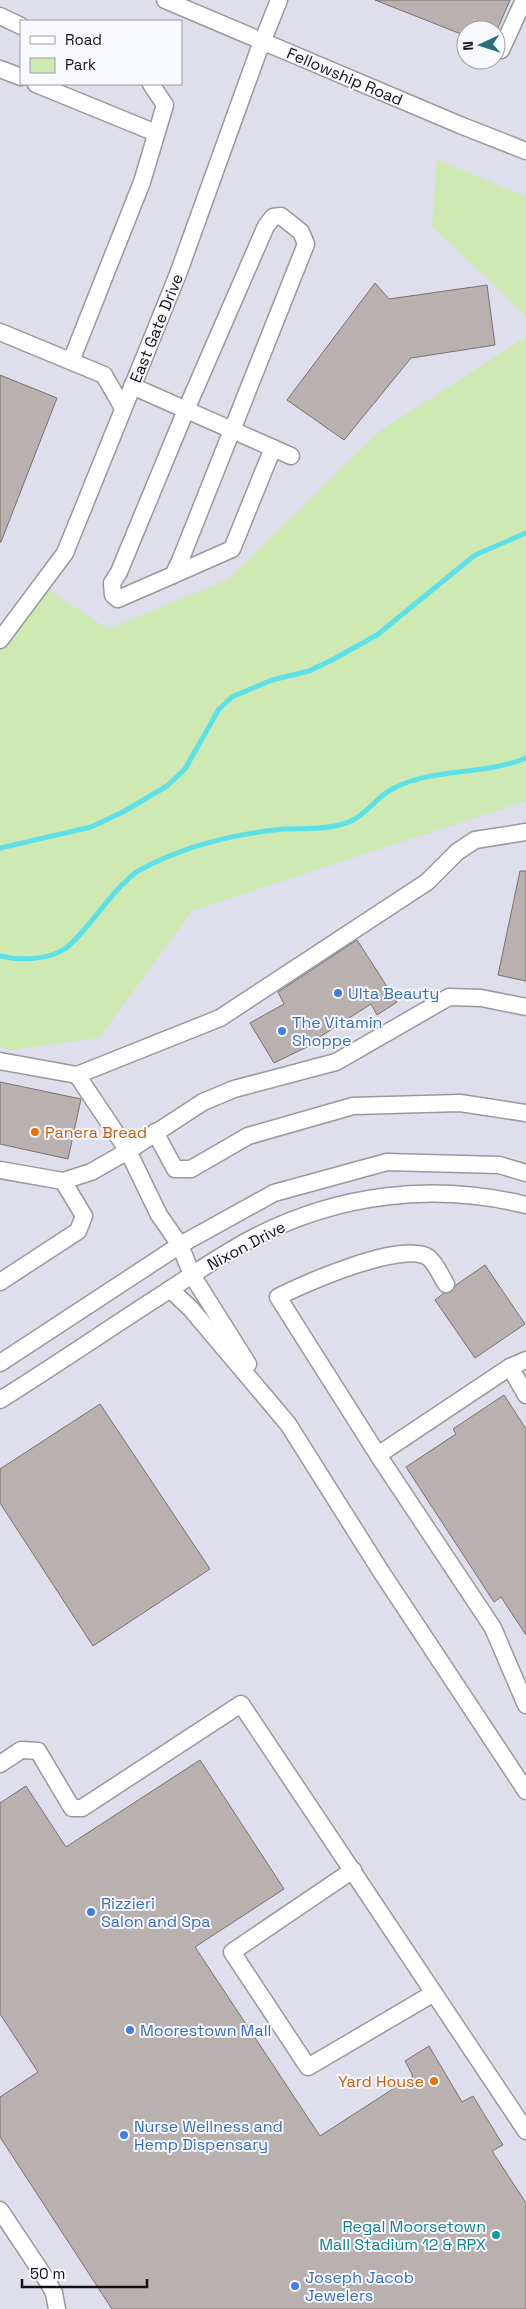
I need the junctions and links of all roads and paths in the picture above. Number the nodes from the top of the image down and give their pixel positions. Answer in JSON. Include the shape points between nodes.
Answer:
{"nodes":[{"id":1,"x":165,"y":0,"type":"edge"},
{"id":2,"x":279,"y":0,"type":"edge"},
{"id":3,"x":524,"y":0,"type":"edge"},
{"id":4,"x":0,"y":16,"type":"edge"},
{"id":5,"x":20,"y":26,"type":"edge"},
{"id":6,"x":506,"y":39,"type":"edge"},
{"id":7,"x":262,"y":41,"type":"junction"},
{"id":8,"x":0,"y":69,"type":"edge"},
{"id":9,"x":20,"y":78,"type":"edge"},
{"id":10,"x":38,"y":85,"type":"edge"},
{"id":11,"x":152,"y":85,"type":"edge"},
{"id":12,"x":156,"y":133,"type":"junction"},
{"id":13,"x":526,"y":151,"type":"edge"},
{"id":14,"x":0,"y":332,"type":"edge"},
{"id":15,"x":71,"y":361,"type":"junction"},
{"id":16,"x":132,"y":386,"type":"junction"},
{"id":17,"x":123,"y":408,"type":"junction"},
{"id":18,"x":186,"y":410,"type":"junction"},
{"id":19,"x":231,"y":430,"type":"junction"},
{"id":20,"x":274,"y":448,"type":"junction"},
{"id":21,"x":291,"y":456,"type":"dead end"},
{"id":22,"x":173,"y":575,"type":"junction"},
{"id":23,"x":0,"y":640,"type":"edge"},
{"id":24,"x":526,"y":832,"type":"edge"},
{"id":25,"x":526,"y":1007,"type":"edge"},
{"id":26,"x":0,"y":1061,"type":"edge"},
{"id":27,"x":77,"y":1075,"type":"junction"},
{"id":28,"x":526,"y":1112,"type":"edge"},
{"id":29,"x":155,"y":1132,"type":"junction"},
{"id":30,"x":128,"y":1151,"type":"junction"},
{"id":31,"x":0,"y":1170,"type":"edge"},
{"id":32,"x":526,"y":1173,"type":"edge"},
{"id":33,"x":63,"y":1181,"type":"junction"},
{"id":34,"x":526,"y":1205,"type":"edge"},
{"id":35,"x":180,"y":1245,"type":"junction"},
{"id":36,"x":192,"y":1275,"type":"junction"},
{"id":37,"x":0,"y":1282,"type":"edge"},
{"id":38,"x":446,"y":1284,"type":"dead end"},
{"id":39,"x":170,"y":1289,"type":"junction"},
{"id":40,"x":526,"y":1360,"type":"edge"},
{"id":41,"x":0,"y":1363,"type":"edge"},
{"id":42,"x":510,"y":1367,"type":"junction"},
{"id":43,"x":526,"y":1395,"type":"edge"},
{"id":44,"x":0,"y":1400,"type":"edge"},
{"id":45,"x":277,"y":1410,"type":"junction"},
{"id":46,"x":378,"y":1455,"type":"junction"},
{"id":47,"x":526,"y":1706,"type":"edge"},
{"id":48,"x":0,"y":1764,"type":"edge"},
{"id":49,"x":526,"y":1791,"type":"edge"},
{"id":50,"x":353,"y":1870,"type":"junction"},
{"id":51,"x":434,"y":1993,"type":"junction"},
{"id":52,"x":526,"y":2131,"type":"edge"},
{"id":53,"x":0,"y":2210,"type":"edge"},
{"id":54,"x":58,"y":2309,"type":"edge"}],
"edges":[{"from":1,"to":7,"type":"street","name":"Fellowship Road"},
{"from":2,"to":7,"type":"street","name":"East Gate Drive"},
{"from":3,"to":6,"type":"street"},
{"from":4,"to":5,"type":"street"},
{"from":7,"to":13,"type":"street","name":"Fellowship Road"},
{"from":7,"to":16,"type":"street","name":"East Gate Drive","via":[[178,274]]},
{"from":8,"to":9,"type":"street"},
{"from":10,"to":12,"type":"street"},
{"from":11,"to":12,"type":"street","via":[[165,105]]},
{"from":12,"to":15,"type":"street","via":[[142,182]]},
{"from":14,"to":15,"type":"street"},
{"from":15,"to":17,"type":"street","via":[[104,375]]},
{"from":16,"to":17,"type":"street","name":"East Gate Drive"},
{"from":16,"to":18,"type":"street"},
{"from":17,"to":23,"type":"street","name":"East Gate Drive","via":[[65,553]]},
{"from":18,"to":19,"type":"street"},
{"from":18,"to":19,"type":"street","via":[[266,226],[273,217],[282,216],[301,232],[306,244]]},
{"from":18,"to":22,"type":"street","via":[[112,583],[113,595],[118,599]]},
{"from":19,"to":20,"type":"street"},
{"from":19,"to":22,"type":"street"},
{"from":20,"to":21,"type":"street"},
{"from":20,"to":22,"type":"street","via":[[232,549]]},
{"from":24,"to":27,"type":"street","via":[[475,840],[457,852],[426,882],[220,1018]]},
{"from":25,"to":29,"type":"street","via":[[481,998],[449,997],[336,1062],[234,1089],[203,1102]]},
{"from":26,"to":27,"type":"street"},
{"from":27,"to":30,"type":"street"},
{"from":28,"to":29,"type":"street","via":[[460,1103],[353,1106],[248,1136],[191,1169],[175,1169]]},
{"from":29,"to":30,"type":"street"},
{"from":30,"to":33,"type":"street","via":[[91,1172]]},
{"from":30,"to":35,"type":"street","via":[[159,1215]]},
{"from":31,"to":33,"type":"street"},
{"from":32,"to":35,"type":"street","name":"Nixon Drive","via":[[499,1165],[387,1162],[274,1193]]},
{"from":33,"to":37,"type":"street","via":[[84,1216],[78,1231]]},
{"from":34,"to":36,"type":"street","name":"Nixon Drive","via":[[469,1194],[432,1192],[358,1200],[285,1222]]},
{"from":35,"to":36,"type":"street"},
{"from":35,"to":41,"type":"street","name":"Nixon Drive"},
{"from":36,"to":39,"type":"street","name":"Nixon Drive"},
{"from":36,"to":45,"type":"street"},
{"from":38,"to":46,"type":"street","via":[[428,1258],[397,1254],[336,1270],[278,1297]]},
{"from":39,"to":44,"type":"street","name":"Nixon Drive"},
{"from":39,"to":45,"type":"street"},
{"from":40,"to":42,"type":"street"},
{"from":42,"to":43,"type":"street"},
{"from":42,"to":46,"type":"street"},
{"from":45,"to":49,"type":"street"},
{"from":46,"to":47,"type":"street","via":[[493,1628]]},
{"from":48,"to":50,"type":"street","via":[[21,1750],[38,1751],[72,1808],[82,1808],[241,1704]]},
{"from":50,"to":51,"type":"street"},
{"from":50,"to":51,"type":"street","via":[[232,1952],[237,1960],[308,2066]]},
{"from":51,"to":52,"type":"street"},
{"from":53,"to":54,"type":"street","via":[[48,2282]]}]}
